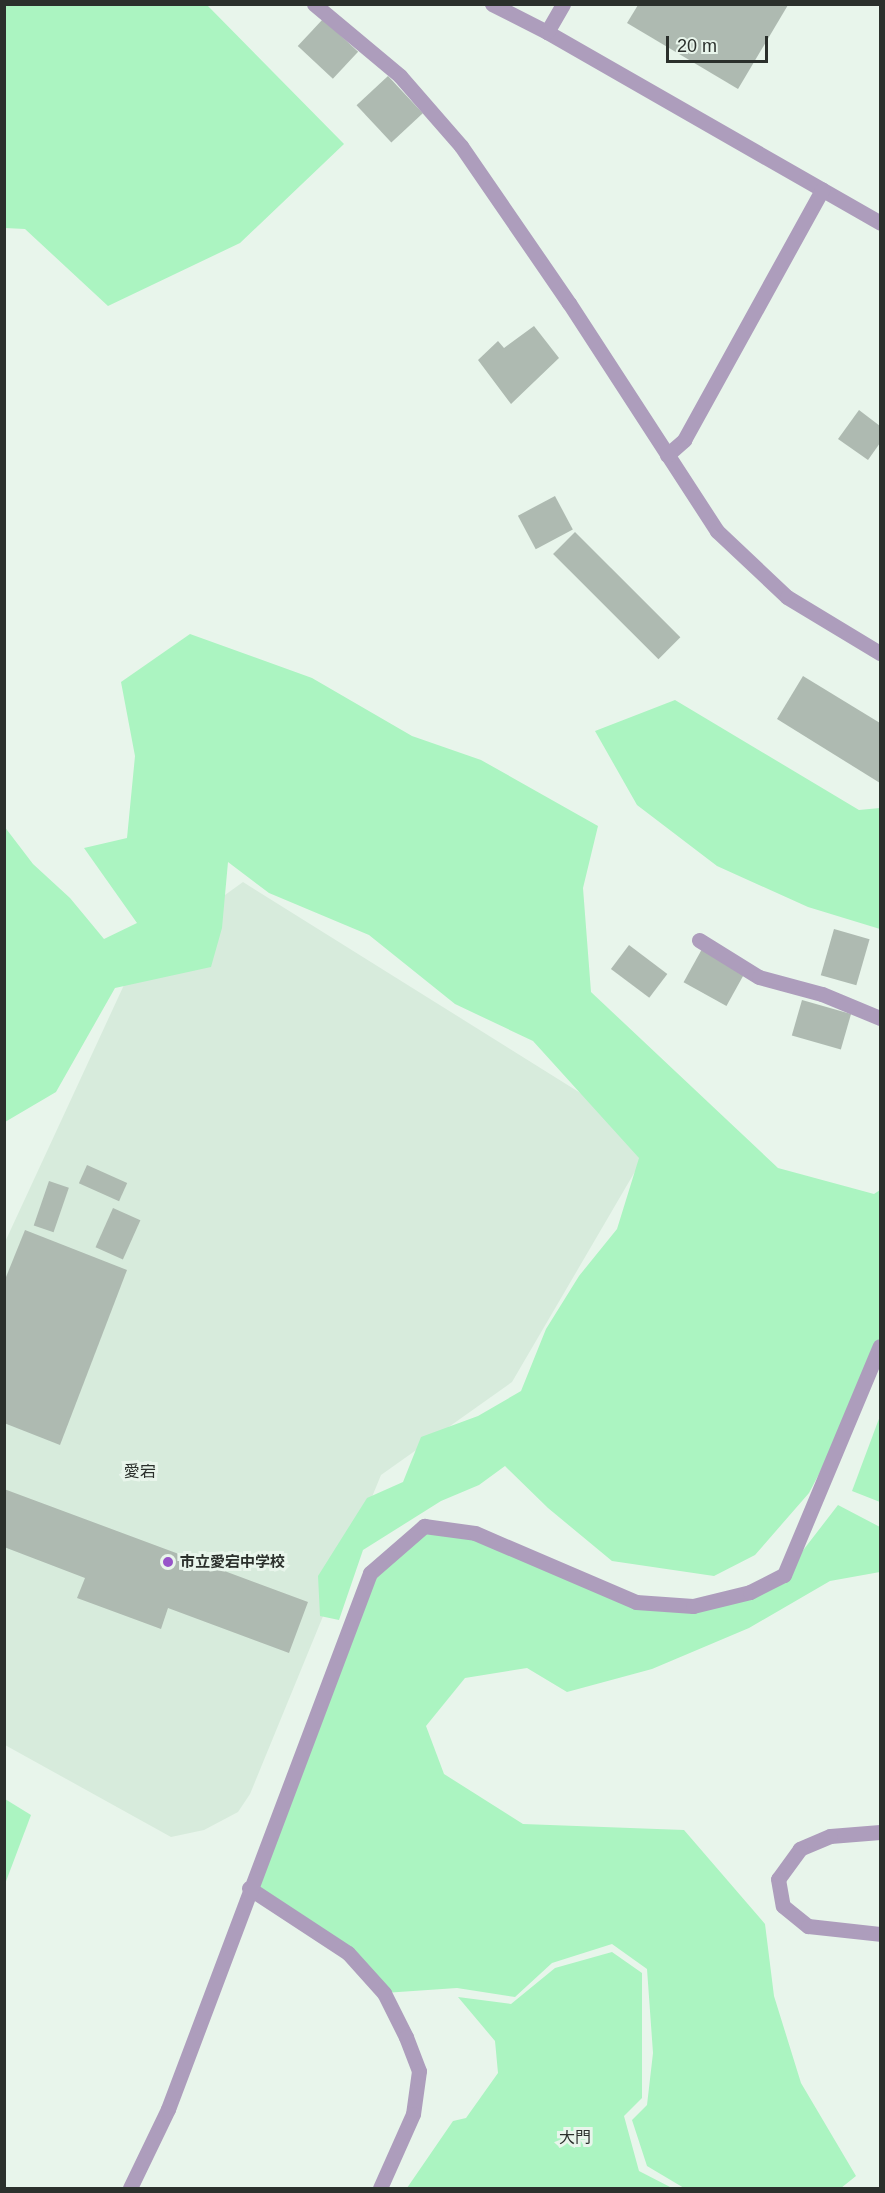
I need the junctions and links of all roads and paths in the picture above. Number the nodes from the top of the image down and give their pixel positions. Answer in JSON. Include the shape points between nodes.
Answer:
{"nodes":[{"id":1,"x":314,"y":4,"type":"edge"},
{"id":2,"x":492,"y":4,"type":"edge"},
{"id":3,"x":563,"y":4,"type":"edge"},
{"id":4,"x":547,"y":32,"type":"junction"},
{"id":5,"x":822,"y":190,"type":"junction"},
{"id":6,"x":880,"y":223,"type":"edge"},
{"id":7,"x":667,"y":455,"type":"junction"},
{"id":8,"x":880,"y":652,"type":"edge"},
{"id":9,"x":699,"y":940,"type":"dead end"},
{"id":10,"x":880,"y":1018,"type":"edge"},
{"id":11,"x":880,"y":1346,"type":"edge"},
{"id":12,"x":880,"y":1832,"type":"edge"},
{"id":13,"x":249,"y":1888,"type":"junction"},
{"id":14,"x":880,"y":1934,"type":"edge"},
{"id":15,"x":130,"y":2188,"type":"edge"},
{"id":16,"x":380,"y":2188,"type":"edge"}],
"edges":[{"from":1,"to":7,"type":"street","via":[[400,76],[461,146]]},
{"from":2,"to":4,"type":"street"},
{"from":3,"to":4,"type":"street"},
{"from":4,"to":5,"type":"street"},
{"from":5,"to":6,"type":"street"},
{"from":5,"to":7,"type":"street","via":[[684,440]]},
{"from":7,"to":8,"type":"street","via":[[717,531],[787,597]]},
{"from":9,"to":10,"type":"street","via":[[759,977],[822,994]]},
{"from":11,"to":13,"type":"street","via":[[784,1575],[750,1592],[693,1606],[636,1602],[475,1533],[424,1526],[370,1573],[299,1767]]},
{"from":12,"to":14,"type":"street","via":[[830,1836],[800,1850],[778,1879],[783,1906],[808,1926]]},
{"from":13,"to":15,"type":"street","via":[[168,2109]]},
{"from":13,"to":16,"type":"street","via":[[348,1953],[384,1993],[406,2037],[418,2071],[413,2114]]}]}
